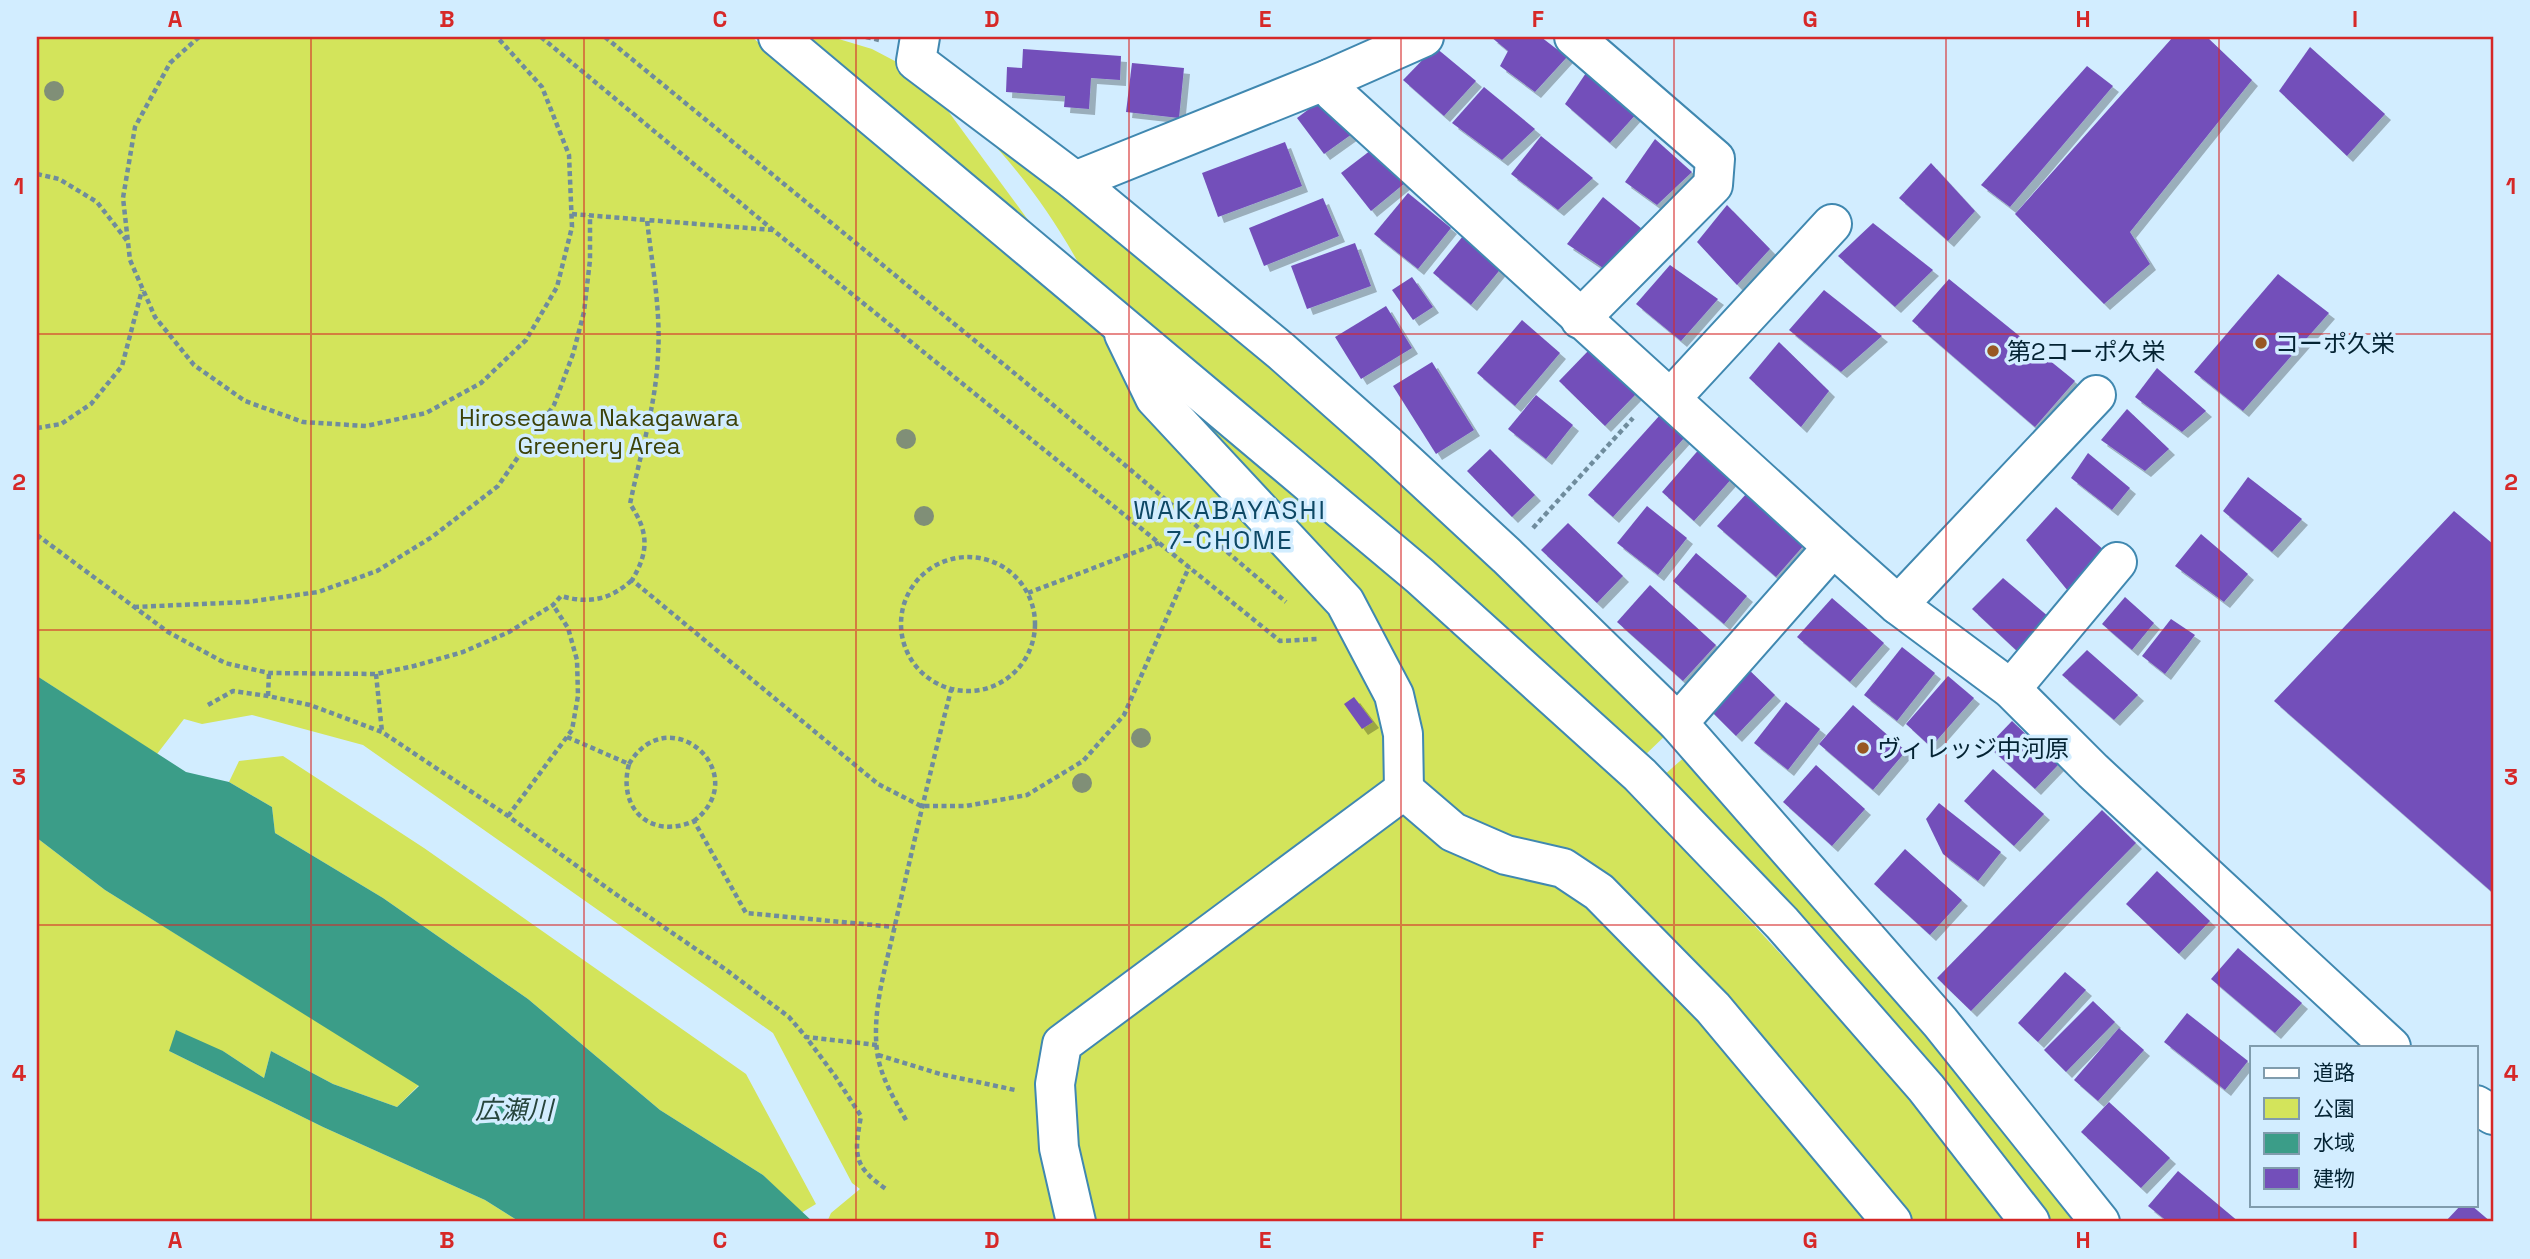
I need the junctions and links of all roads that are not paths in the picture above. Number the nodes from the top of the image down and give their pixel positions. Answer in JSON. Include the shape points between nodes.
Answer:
{"nodes":[{"id":1,"x":778,"y":37,"type":"edge"},
{"id":2,"x":920,"y":37,"type":"edge"},
{"id":3,"x":1574,"y":37,"type":"edge"},
{"id":4,"x":1415,"y":39,"type":"edge"},
{"id":5,"x":1329,"y":79,"type":"junction"},
{"id":6,"x":1075,"y":181,"type":"junction"},
{"id":7,"x":1832,"y":224,"type":"dead end"},
{"id":8,"x":1580,"y":319,"type":"junction"},
{"id":9,"x":1117,"y":321,"type":"junction"},
{"id":10,"x":1665,"y":394,"type":"junction"},
{"id":11,"x":2096,"y":395,"type":"dead end"},
{"id":12,"x":1833,"y":547,"type":"junction"},
{"id":13,"x":2117,"y":562,"type":"dead end"},
{"id":14,"x":1898,"y":605,"type":"junction"},
{"id":15,"x":2011,"y":689,"type":"junction"},
{"id":16,"x":1678,"y":723,"type":"junction"},
{"id":17,"x":1404,"y":790,"type":"junction"},
{"id":18,"x":2390,"y":1046,"type":"edge"},
{"id":19,"x":1076,"y":1222,"type":"edge"},
{"id":20,"x":1892,"y":1222,"type":"edge"},
{"id":21,"x":2030,"y":1222,"type":"edge"},
{"id":22,"x":2100,"y":1222,"type":"edge"}],
"edges":[{"from":1,"to":9,"type":"street"},
{"from":2,"to":6,"type":"street","via":[[916,61]]},
{"from":3,"to":8,"type":"street","via":[[1715,159],[1713,186]]},
{"from":4,"to":5,"type":"street"},
{"from":5,"to":6,"type":"street"},
{"from":5,"to":8,"type":"street","via":[[1333,92]]},
{"from":6,"to":16,"type":"street","via":[[1386,444]]},
{"from":7,"to":10,"type":"street"},
{"from":8,"to":10,"type":"street"},
{"from":9,"to":17,"type":"street","via":[[1155,398],[1345,602],[1394,695],[1403,734]]},
{"from":9,"to":21,"type":"street","via":[[1420,576],[1640,775],[1782,923],[1926,1088]]},
{"from":10,"to":12,"type":"street"},
{"from":11,"to":14,"type":"street"},
{"from":12,"to":14,"type":"street"},
{"from":12,"to":16,"type":"street"},
{"from":13,"to":15,"type":"street"},
{"from":14,"to":15,"type":"street"},
{"from":15,"to":18,"type":"street"},
{"from":16,"to":22,"type":"street","via":[[1940,1022]]},
{"from":17,"to":19,"type":"street","via":[[1062,1044],[1055,1084],[1059,1148]]},
{"from":17,"to":20,"type":"street","via":[[1452,832],[1506,855],[1563,868],[1599,892],[1713,1008]]}]}
